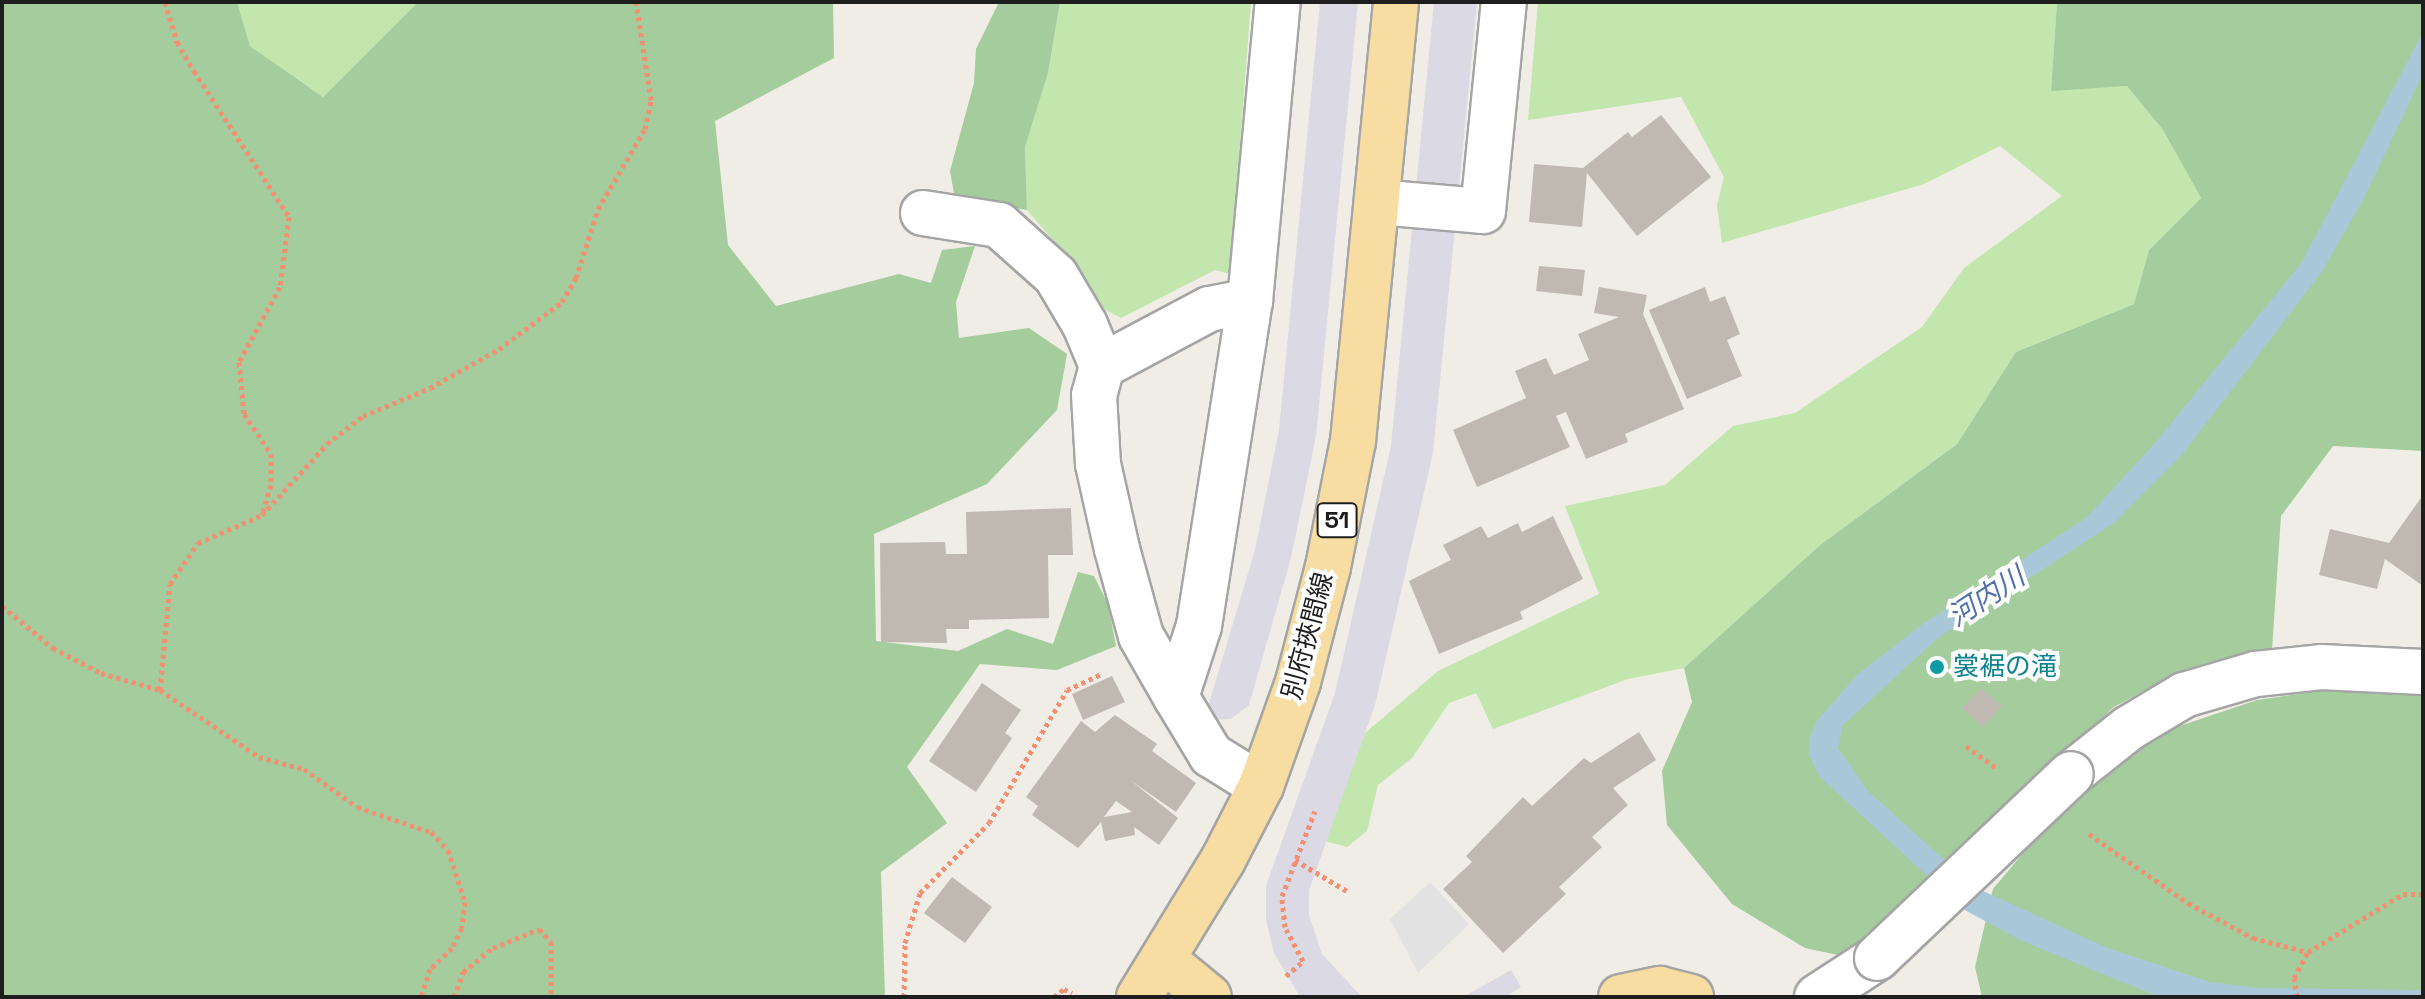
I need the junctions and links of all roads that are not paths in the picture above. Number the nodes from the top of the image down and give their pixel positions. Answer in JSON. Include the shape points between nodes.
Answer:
{"nodes":[{"id":1,"x":1278,"y":2,"type":"edge"},
{"id":2,"x":1396,"y":2,"type":"edge"},
{"id":3,"x":1504,"y":2,"type":"edge"},
{"id":4,"x":1377,"y":202,"type":"junction"},
{"id":5,"x":923,"y":213,"type":"dead end"},
{"id":6,"x":1250,"y":301,"type":"junction"},
{"id":7,"x":1102,"y":366,"type":"junction"},
{"id":8,"x":2423,"y":672,"type":"edge"},
{"id":9,"x":1166,"y":680,"type":"junction"},
{"id":10,"x":1261,"y":786,"type":"junction"},
{"id":11,"x":1164,"y":960,"type":"junction"},
{"id":12,"x":1139,"y":997,"type":"edge"},
{"id":13,"x":1209,"y":997,"type":"edge"},
{"id":14,"x":1621,"y":997,"type":"edge"},
{"id":15,"x":1691,"y":997,"type":"edge"},
{"id":16,"x":1817,"y":997,"type":"edge"}],
"edges":[{"from":1,"to":6,"type":"street"},
{"from":2,"to":4,"type":"main road","name":"別府挾間線","number":"51"},
{"from":3,"to":4,"type":"street","via":[[1483,211]]},
{"from":4,"to":10,"type":"main road","name":"別府挾間線","number":"51","via":[[1348,469],[1298,682]]},
{"from":5,"to":7,"type":"street","via":[[999,225],[1056,276]]},
{"from":6,"to":7,"type":"street","via":[[1209,309]]},
{"from":6,"to":9,"type":"street","via":[[1199,626]]},
{"from":7,"to":9,"type":"street","via":[[1094,395],[1098,464],[1141,636]]},
{"from":8,"to":16,"type":"street","bridge":true,"via":[[2321,667],[2256,674],[2184,695],[2129,728],[2071,774],[1877,958]]},
{"from":9,"to":10,"type":"street","via":[[1211,755]]},
{"from":10,"to":11,"type":"main road","name":"別府挾間線","number":"51"},
{"from":11,"to":12,"type":"main road","name":"別府挾間線","number":"51"},
{"from":11,"to":13,"type":"main road"},
{"from":14,"to":15,"type":"main road","via":[[1660,989]]}]}
